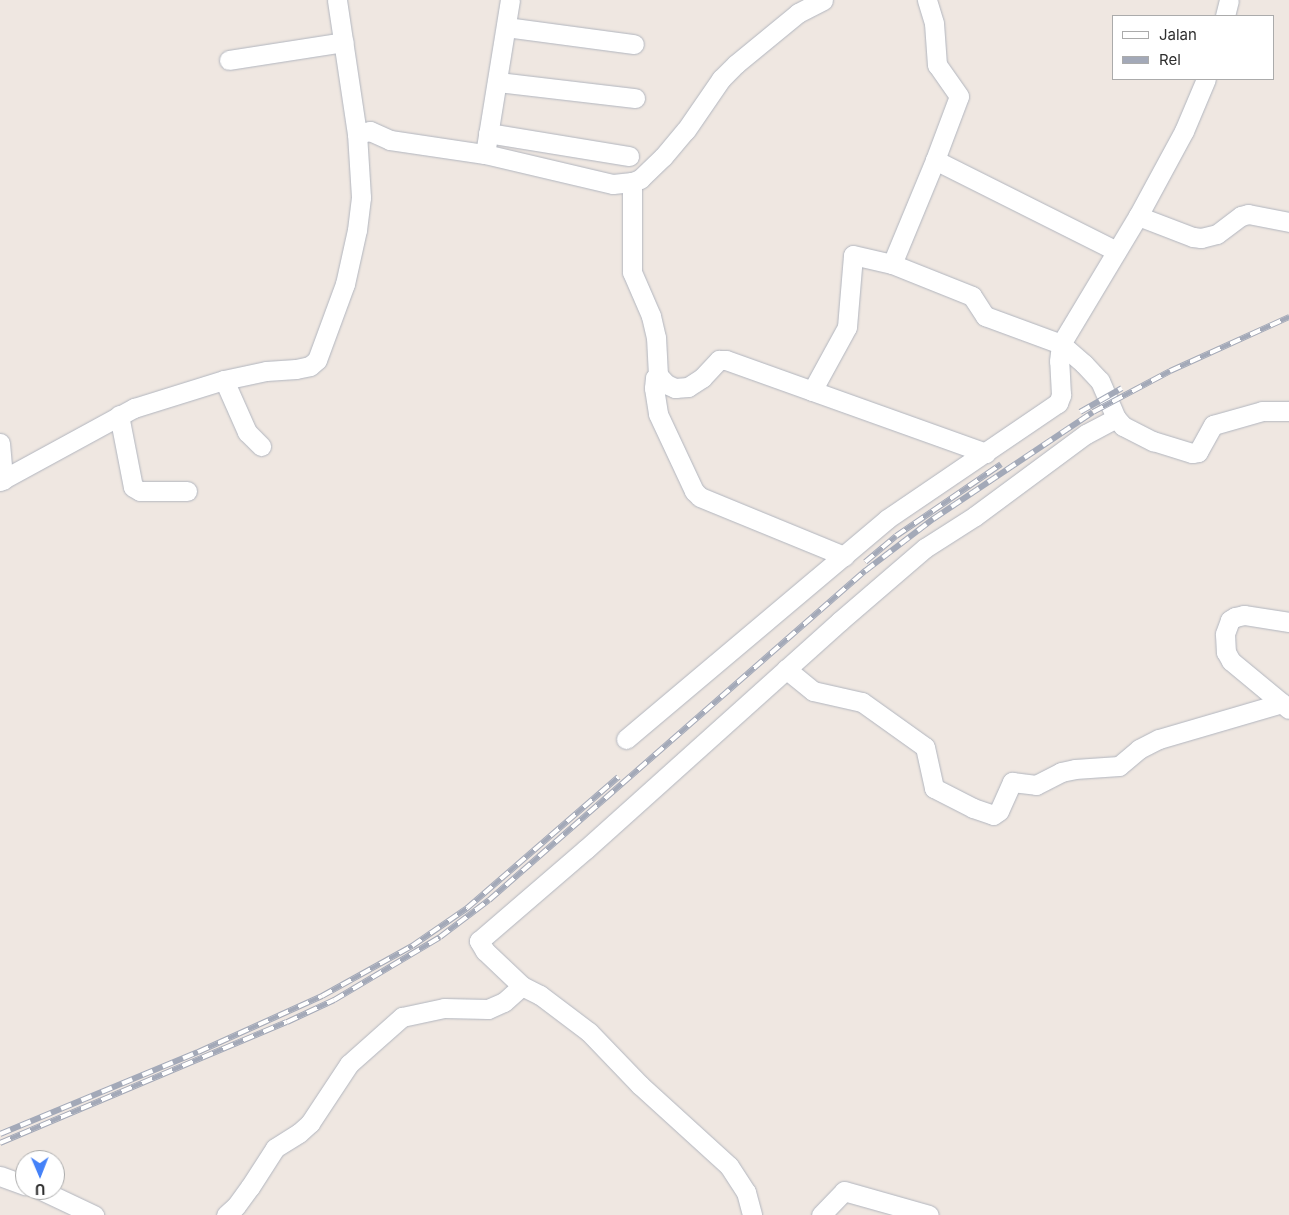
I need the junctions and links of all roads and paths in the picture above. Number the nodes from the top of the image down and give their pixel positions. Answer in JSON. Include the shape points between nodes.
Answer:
{"nodes":[{"id":1,"x":336,"y":0,"type":"edge"},
{"id":2,"x":510,"y":0,"type":"edge"},
{"id":3,"x":823,"y":0,"type":"edge"},
{"id":4,"x":927,"y":0,"type":"edge"},
{"id":5,"x":1229,"y":0,"type":"edge"},
{"id":6,"x":1225,"y":15,"type":"edge"},
{"id":7,"x":506,"y":27,"type":"junction"},
{"id":8,"x":344,"y":42,"type":"junction"},
{"id":9,"x":634,"y":44,"type":"dead end"},
{"id":10,"x":229,"y":60,"type":"dead end"},
{"id":11,"x":1206,"y":80,"type":"edge"},
{"id":12,"x":498,"y":82,"type":"junction"},
{"id":13,"x":635,"y":98,"type":"dead end"},
{"id":14,"x":488,"y":133,"type":"junction"},
{"id":15,"x":357,"y":134,"type":"junction"},
{"id":16,"x":485,"y":154,"type":"junction"},
{"id":17,"x":629,"y":156,"type":"dead end"},
{"id":18,"x":935,"y":160,"type":"junction"},
{"id":19,"x":632,"y":182,"type":"junction"},
{"id":20,"x":1138,"y":216,"type":"junction"},
{"id":21,"x":1289,"y":222,"type":"edge"},
{"id":22,"x":1118,"y":250,"type":"junction"},
{"id":23,"x":892,"y":264,"type":"junction"},
{"id":24,"x":1061,"y":344,"type":"junction"},
{"id":25,"x":658,"y":375,"type":"junction"},
{"id":26,"x":224,"y":380,"type":"junction"},
{"id":27,"x":812,"y":391,"type":"junction"},
{"id":28,"x":1289,"y":411,"type":"edge"},
{"id":29,"x":119,"y":415,"type":"junction"},
{"id":30,"x":1116,"y":418,"type":"junction"},
{"id":31,"x":0,"y":442,"type":"edge"},
{"id":32,"x":261,"y":446,"type":"dead end"},
{"id":33,"x":986,"y":452,"type":"junction"},
{"id":34,"x":2,"y":481,"type":"edge"},
{"id":35,"x":187,"y":491,"type":"dead end"},
{"id":36,"x":844,"y":556,"type":"junction"},
{"id":37,"x":1289,"y":622,"type":"edge"},
{"id":38,"x":786,"y":669,"type":"junction"},
{"id":39,"x":1285,"y":706,"type":"edge"},
{"id":40,"x":626,"y":739,"type":"dead end"},
{"id":41,"x":522,"y":986,"type":"junction"},
{"id":42,"x":1,"y":1178,"type":"edge"},
{"id":43,"x":15,"y":1182,"type":"edge"},
{"id":44,"x":62,"y":1200,"type":"edge"},
{"id":45,"x":94,"y":1215,"type":"edge"},
{"id":46,"x":226,"y":1215,"type":"edge"},
{"id":47,"x":752,"y":1215,"type":"edge"},
{"id":48,"x":821,"y":1215,"type":"edge"},
{"id":49,"x":929,"y":1215,"type":"edge"}],
"edges":[{"from":1,"to":8,"type":"street"},
{"from":2,"to":7,"type":"street"},
{"from":3,"to":19,"type":"street","via":[[798,13],[736,64],[721,79],[686,130],[640,179]]},
{"from":4,"to":18,"type":"street","via":[[934,23],[937,65],[959,96]]},
{"from":5,"to":6,"type":"street"},
{"from":7,"to":9,"type":"street"},
{"from":7,"to":12,"type":"street"},
{"from":8,"to":10,"type":"street"},
{"from":8,"to":15,"type":"street"},
{"from":11,"to":20,"type":"street","via":[[1184,131]]},
{"from":12,"to":13,"type":"street"},
{"from":12,"to":14,"type":"street"},
{"from":14,"to":16,"type":"street"},
{"from":14,"to":17,"type":"street"},
{"from":15,"to":16,"type":"street","via":[[370,131],[390,140]]},
{"from":15,"to":26,"type":"street","via":[[361,197],[357,230],[345,284],[322,351],[310,366]]},
{"from":16,"to":19,"type":"street","via":[[613,184]]},
{"from":18,"to":22,"type":"street"},
{"from":18,"to":23,"type":"street"},
{"from":19,"to":25,"type":"street","via":[[632,272],[654,325]]},
{"from":20,"to":21,"type":"street","via":[[1193,237],[1217,234],[1248,214]]},
{"from":20,"to":22,"type":"street"},
{"from":22,"to":24,"type":"street"},
{"from":23,"to":24,"type":"street","via":[[972,296],[985,316]]},
{"from":23,"to":27,"type":"street","via":[[853,255],[847,327]]},
{"from":24,"to":30,"type":"street","via":[[1100,382]]},
{"from":24,"to":33,"type":"street","via":[[1061,395],[1058,403]]},
{"from":25,"to":27,"type":"street","via":[[675,388],[688,387],[719,360],[726,360]]},
{"from":25,"to":36,"type":"street","via":[[654,388],[658,414],[694,491]]},
{"from":26,"to":29,"type":"street","via":[[161,397]]},
{"from":26,"to":32,"type":"street","via":[[247,432]]},
{"from":27,"to":33,"type":"street"},
{"from":28,"to":30,"type":"street","via":[[1262,411],[1213,424],[1198,452],[1192,453],[1153,441],[1123,426]]},
{"from":29,"to":34,"type":"street"},
{"from":29,"to":35,"type":"street","via":[[133,487],[140,491]]},
{"from":30,"to":38,"type":"street","via":[[1086,434],[976,516],[925,548]]},
{"from":31,"to":34,"type":"street"},
{"from":33,"to":36,"type":"street","via":[[887,519]]},
{"from":36,"to":40,"type":"street"},
{"from":37,"to":39,"type":"street","via":[[1244,615],[1230,620],[1225,634],[1226,652],[1231,661]]},
{"from":38,"to":39,"type":"street","via":[[813,691],[862,702],[926,747],[934,788],[993,815],[999,811],[1012,782],[1036,785],[1068,770],[1119,766],[1138,749],[1159,739]]},
{"from":38,"to":41,"type":"street","via":[[479,940],[480,946]]},
{"from":41,"to":46,"type":"street","via":[[504,1002],[488,1009],[444,1008],[402,1017],[349,1064],[310,1122],[275,1148],[250,1187]]},
{"from":41,"to":47,"type":"street","via":[[540,995],[589,1032],[640,1085],[728,1166],[746,1192]]},
{"from":42,"to":43,"type":"street"},
{"from":44,"to":45,"type":"street"},
{"from":48,"to":49,"type":"street","via":[[844,1191]]}]}
